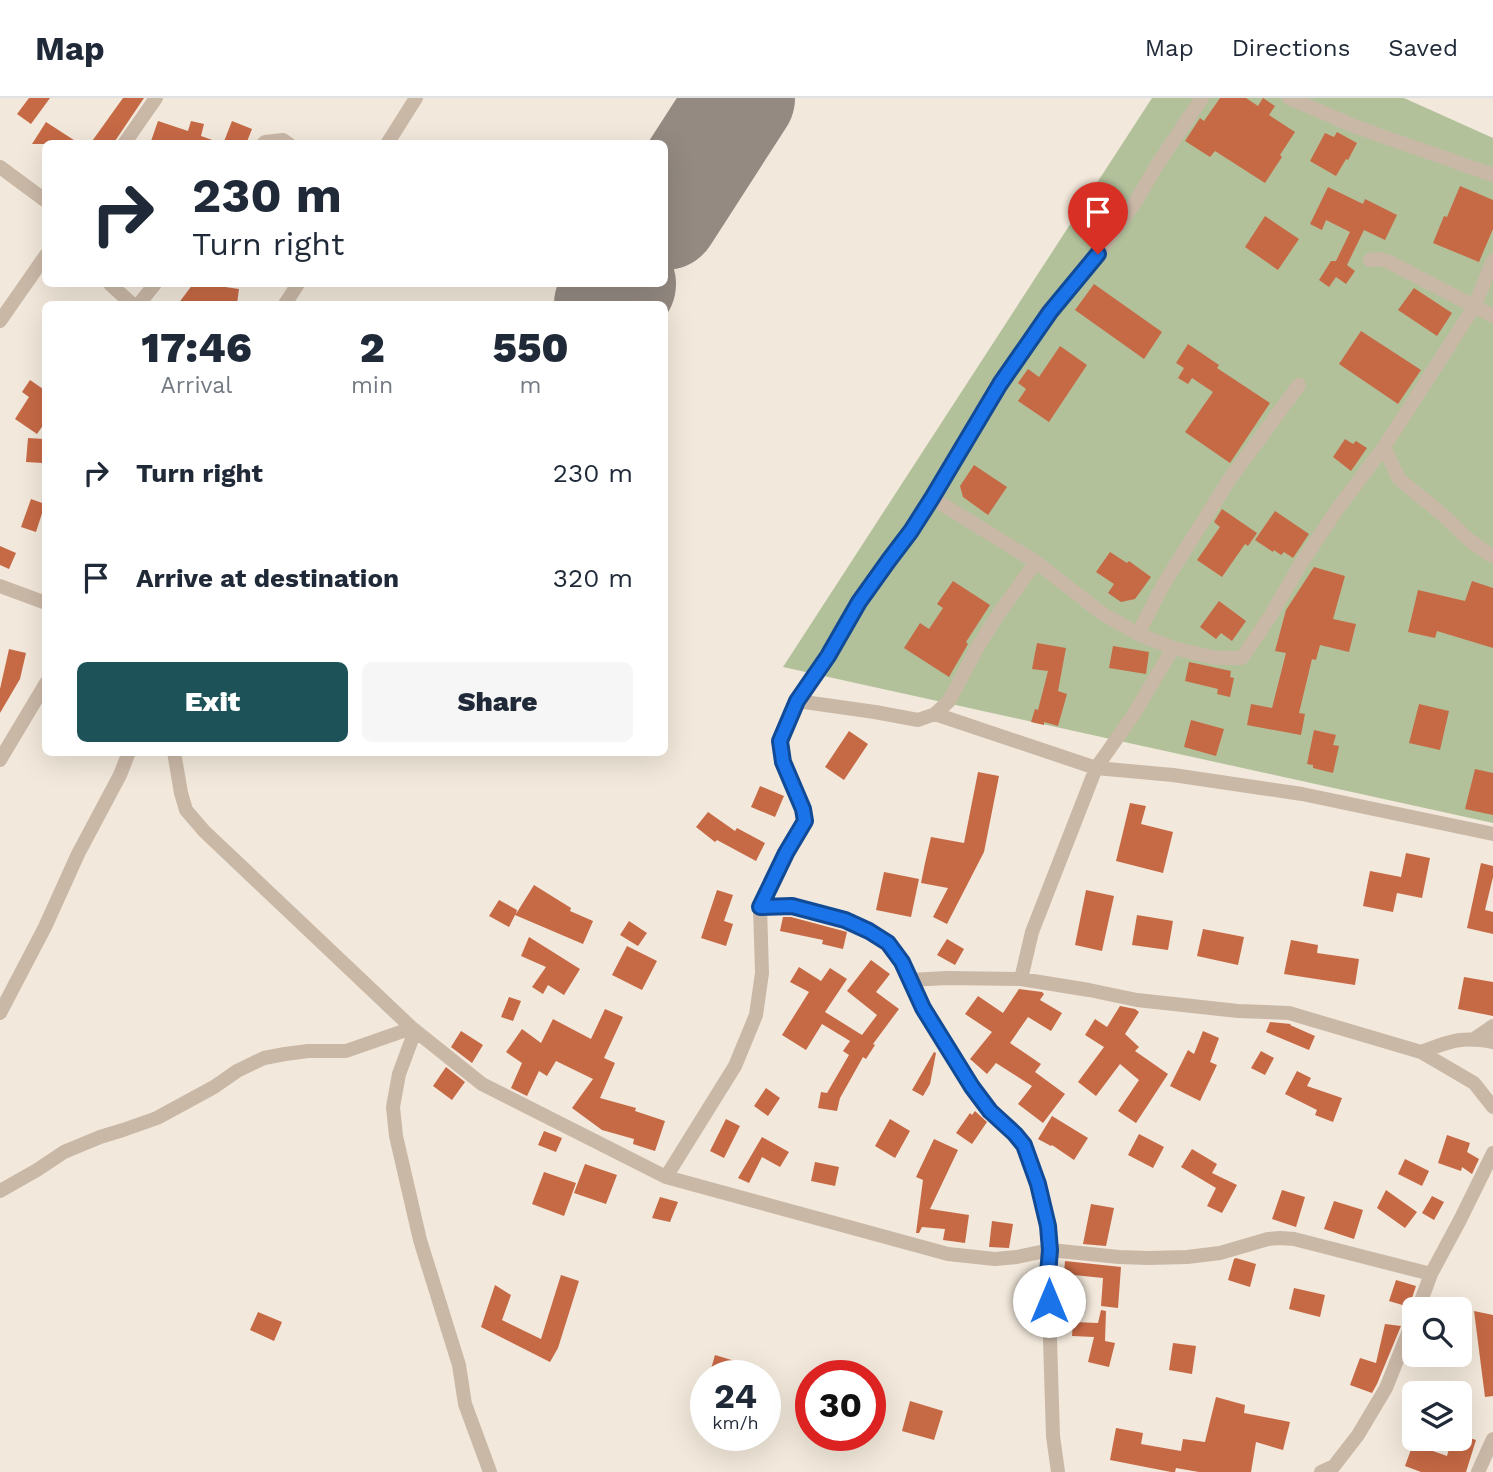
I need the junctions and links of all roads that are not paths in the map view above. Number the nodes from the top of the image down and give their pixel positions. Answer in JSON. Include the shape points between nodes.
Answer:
{"nodes":[{"id":1,"x":156,"y":98,"type":"edge"},
{"id":2,"x":416,"y":98,"type":"edge"},
{"id":3,"x":1202,"y":98,"type":"edge"},
{"id":4,"x":1289,"y":98,"type":"edge"},
{"id":5,"x":127,"y":140,"type":"edge"},
{"id":6,"x":390,"y":140,"type":"edge"},
{"id":7,"x":0,"y":167,"type":"edge"},
{"id":8,"x":1493,"y":175,"type":"edge"},
{"id":9,"x":42,"y":198,"type":"edge"},
{"id":10,"x":42,"y":260,"type":"edge"},
{"id":11,"x":1370,"y":260,"type":"dead end"},
{"id":12,"x":1493,"y":261,"type":"edge"},
{"id":13,"x":113,"y":287,"type":"edge"},
{"id":14,"x":153,"y":287,"type":"edge"},
{"id":15,"x":129,"y":301,"type":"edge"},
{"id":16,"x":141,"y":301,"type":"edge"},
{"id":17,"x":1474,"y":307,"type":"junction"},
{"id":18,"x":1,"y":315,"type":"edge"},
{"id":19,"x":1493,"y":316,"type":"edge"},
{"id":20,"x":1299,"y":384,"type":"dead end"},
{"id":21,"x":1384,"y":447,"type":"junction"},
{"id":22,"x":932,"y":498,"type":"junction"},
{"id":23,"x":1493,"y":556,"type":"edge"},
{"id":24,"x":1036,"y":562,"type":"junction"},
{"id":25,"x":0,"y":586,"type":"edge"},
{"id":26,"x":42,"y":602,"type":"edge"},
{"id":27,"x":1138,"y":635,"type":"junction"},
{"id":28,"x":1173,"y":649,"type":"junction"},
{"id":29,"x":42,"y":689,"type":"edge"},
{"id":30,"x":797,"y":701,"type":"junction"},
{"id":31,"x":934,"y":715,"type":"junction"},
{"id":32,"x":127,"y":756,"type":"edge"},
{"id":33,"x":175,"y":756,"type":"edge"},
{"id":34,"x":0,"y":760,"type":"edge"},
{"id":35,"x":1096,"y":768,"type":"junction"},
{"id":36,"x":1493,"y":834,"type":"edge"},
{"id":37,"x":760,"y":907,"type":"junction"},
{"id":38,"x":1021,"y":979,"type":"junction"},
{"id":39,"x":910,"y":980,"type":"junction"},
{"id":40,"x":0,"y":1013,"type":"edge"},
{"id":41,"x":1493,"y":1026,"type":"edge"},
{"id":42,"x":412,"y":1028,"type":"junction"},
{"id":43,"x":1474,"y":1038,"type":"junction"},
{"id":44,"x":1493,"y":1042,"type":"edge"},
{"id":45,"x":1421,"y":1052,"type":"junction"},
{"id":46,"x":1493,"y":1107,"type":"edge"},
{"id":47,"x":1493,"y":1153,"type":"edge"},
{"id":48,"x":666,"y":1177,"type":"junction"},
{"id":49,"x":0,"y":1191,"type":"edge"},
{"id":50,"x":1050,"y":1250,"type":"junction"},
{"id":51,"x":1432,"y":1274,"type":"junction"},
{"id":52,"x":1423,"y":1297,"type":"edge"},
{"id":53,"x":1402,"y":1348,"type":"edge"},
{"id":54,"x":1493,"y":1439,"type":"edge"},
{"id":55,"x":490,"y":1472,"type":"edge"},
{"id":56,"x":1058,"y":1472,"type":"edge"},
{"id":57,"x":1321,"y":1472,"type":"edge"},
{"id":58,"x":1478,"y":1472,"type":"edge"}],
"edges":[{"from":1,"to":5,"type":"street"},
{"from":2,"to":6,"type":"street"},
{"from":3,"to":22,"type":"street","via":[[1098,254],[1000,384]]},
{"from":4,"to":8,"type":"street"},
{"from":7,"to":9,"type":"street"},
{"from":10,"to":18,"type":"street"},
{"from":11,"to":17,"type":"street","via":[[1389,262]]},
{"from":12,"to":17,"type":"street"},
{"from":13,"to":15,"type":"street"},
{"from":14,"to":16,"type":"street"},
{"from":17,"to":19,"type":"street"},
{"from":17,"to":21,"type":"street"},
{"from":20,"to":27,"type":"street","via":[[1229,480],[1163,585]]},
{"from":21,"to":23,"type":"street","via":[[1399,479]]},
{"from":21,"to":28,"type":"street","via":[[1336,511],[1242,658]]},
{"from":22,"to":24,"type":"street"},
{"from":22,"to":30,"type":"street"},
{"from":24,"to":27,"type":"street"},
{"from":24,"to":31,"type":"street","via":[[977,648],[949,701]]},
{"from":25,"to":26,"type":"street"},
{"from":27,"to":28,"type":"street"},
{"from":28,"to":35,"type":"street"},
{"from":29,"to":34,"type":"street"},
{"from":30,"to":31,"type":"street","via":[[918,720]]},
{"from":30,"to":37,"type":"street","via":[[780,741],[805,821]]},
{"from":31,"to":35,"type":"street"},
{"from":32,"to":40,"type":"street"},
{"from":33,"to":42,"type":"street","via":[[186,810],[204,831]]},
{"from":35,"to":36,"type":"street","via":[[1302,794]]},
{"from":35,"to":38,"type":"street","via":[[1032,932]]},
{"from":37,"to":39,"type":"street","via":[[792,906],[869,931],[888,943]]},
{"from":37,"to":48,"type":"street","via":[[762,973],[756,1015],[735,1066]]},
{"from":38,"to":39,"type":"street"},
{"from":38,"to":45,"type":"street","via":[[1137,1000],[1289,1013]]},
{"from":39,"to":50,"type":"street","via":[[972,1087],[1024,1145],[1044,1205]]},
{"from":41,"to":43,"type":"street"},
{"from":42,"to":48,"type":"street","via":[[482,1084]]},
{"from":42,"to":49,"type":"street","via":[[346,1051],[264,1058],[157,1118],[64,1152]]},
{"from":42,"to":55,"type":"street","via":[[393,1107],[396,1136],[420,1240],[459,1365],[465,1404]]},
{"from":43,"to":44,"type":"street"},
{"from":43,"to":45,"type":"street"},
{"from":45,"to":46,"type":"street","via":[[1474,1083]]},
{"from":47,"to":51,"type":"street"},
{"from":48,"to":50,"type":"street","via":[[948,1254],[995,1259]]},
{"from":50,"to":51,"type":"street","via":[[1138,1258],[1196,1256],[1280,1238]]},
{"from":50,"to":56,"type":"street","via":[[1053,1436]]},
{"from":51,"to":52,"type":"street"},
{"from":53,"to":57,"type":"street","via":[[1386,1388],[1358,1435],[1334,1466]]},
{"from":54,"to":58,"type":"street"}]}
